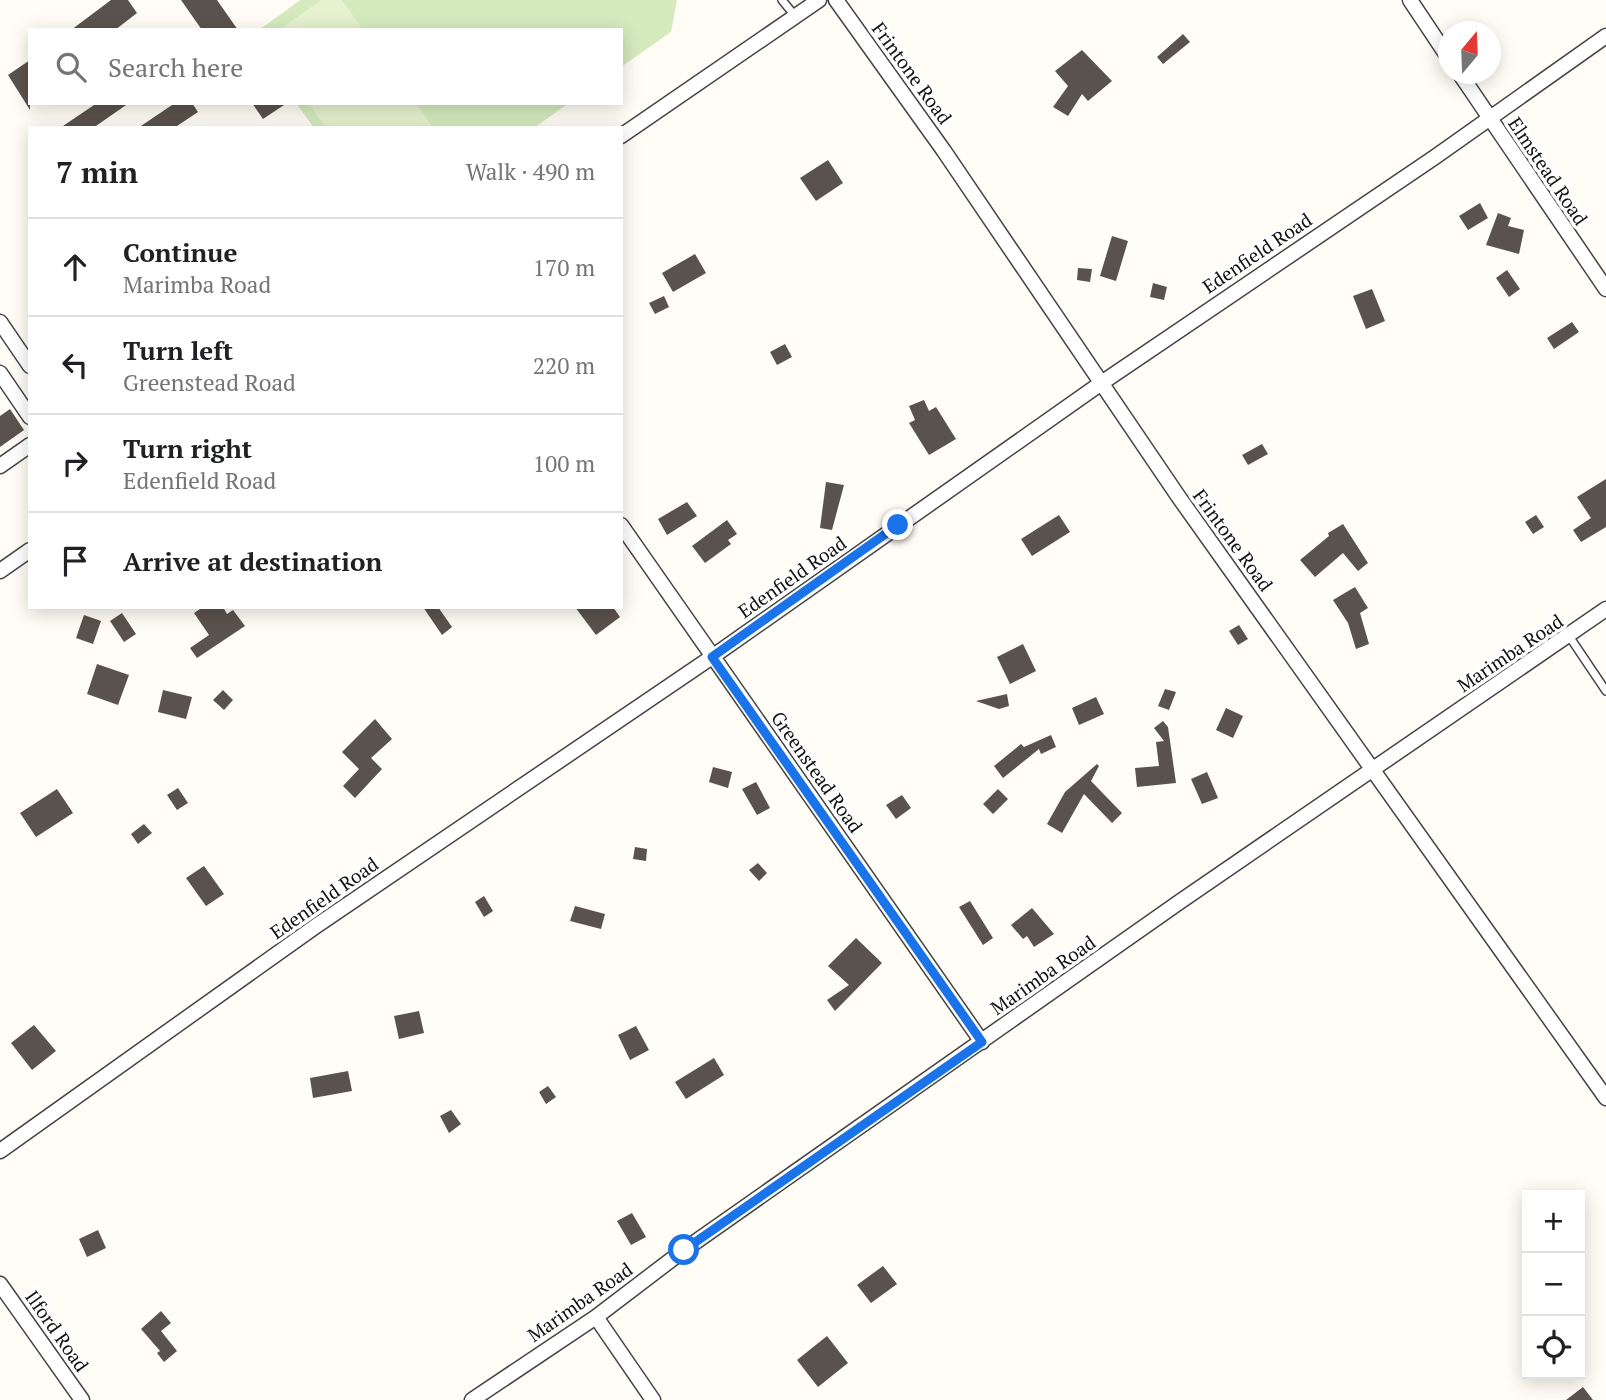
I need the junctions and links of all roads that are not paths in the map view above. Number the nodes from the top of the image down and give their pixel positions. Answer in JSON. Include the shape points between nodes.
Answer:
{"nodes":[{"id":1,"x":782,"y":0,"type":"edge"},
{"id":2,"x":820,"y":0,"type":"edge"},
{"id":3,"x":836,"y":0,"type":"edge"},
{"id":4,"x":1410,"y":0,"type":"edge"},
{"id":5,"x":796,"y":16,"type":"junction"},
{"id":6,"x":1606,"y":36,"type":"edge"},
{"id":7,"x":1438,"y":42,"type":"edge"},
{"id":8,"x":1467,"y":84,"type":"edge"},
{"id":9,"x":1489,"y":118,"type":"junction"},
{"id":10,"x":623,"y":135,"type":"edge"},
{"id":11,"x":1606,"y":289,"type":"edge"},
{"id":12,"x":0,"y":322,"type":"edge"},
{"id":13,"x":28,"y":363,"type":"edge"},
{"id":14,"x":0,"y":373,"type":"edge"},
{"id":15,"x":1100,"y":384,"type":"junction"},
{"id":16,"x":5,"y":392,"type":"edge"},
{"id":17,"x":28,"y":415,"type":"edge"},
{"id":18,"x":28,"y":446,"type":"edge"},
{"id":19,"x":0,"y":466,"type":"edge"},
{"id":20,"x":623,"y":527,"type":"edge"},
{"id":21,"x":28,"y":551,"type":"edge"},
{"id":22,"x":0,"y":571,"type":"edge"},
{"id":23,"x":1606,"y":610,"type":"edge"},
{"id":24,"x":1569,"y":636,"type":"junction"},
{"id":25,"x":712,"y":657,"type":"junction"},
{"id":26,"x":1606,"y":691,"type":"edge"},
{"id":27,"x":1373,"y":769,"type":"junction"},
{"id":28,"x":982,"y":1042,"type":"junction"},
{"id":29,"x":1606,"y":1098,"type":"edge"},
{"id":30,"x":0,"y":1151,"type":"edge"},
{"id":31,"x":0,"y":1284,"type":"edge"},
{"id":32,"x":596,"y":1317,"type":"junction"},
{"id":33,"x":82,"y":1400,"type":"edge"},
{"id":34,"x":471,"y":1400,"type":"edge"},
{"id":35,"x":653,"y":1400,"type":"edge"}],
"edges":[{"from":1,"to":5,"type":"lane"},
{"from":2,"to":5,"type":"street"},
{"from":3,"to":15,"type":"street","name":"Frintone Road"},
{"from":4,"to":7,"type":"street"},
{"from":5,"to":10,"type":"street"},
{"from":6,"to":9,"type":"street","name":"Edenfield Road"},
{"from":8,"to":9,"type":"street","name":"Elmstead Road"},
{"from":9,"to":11,"type":"street","name":"Elmstead Road"},
{"from":9,"to":15,"type":"street","name":"Edenfield Road"},
{"from":12,"to":13,"type":"street"},
{"from":14,"to":16,"type":"street"},
{"from":15,"to":25,"type":"street","name":"Edenfield Road"},
{"from":15,"to":27,"type":"street","name":"Frintone Road"},
{"from":16,"to":17,"type":"street"},
{"from":18,"to":19,"type":"street"},
{"from":20,"to":25,"type":"street","name":"Greenstead Road"},
{"from":21,"to":22,"type":"street"},
{"from":23,"to":24,"type":"street","name":"Marimba Road"},
{"from":24,"to":26,"type":"lane"},
{"from":24,"to":27,"type":"street","name":"Marimba Road"},
{"from":25,"to":28,"type":"street","name":"Greenstead Road"},
{"from":25,"to":30,"type":"street","name":"Edenfield Road","via":[[305,934]]},
{"from":27,"to":28,"type":"street","name":"Marimba Road"},
{"from":27,"to":29,"type":"street","name":"Frintone Road"},
{"from":28,"to":32,"type":"street","name":"Marimba Road","via":[[695,1242]]},
{"from":31,"to":33,"type":"street","name":"Ilford Road"},
{"from":32,"to":34,"type":"street","name":"Marimba Road"},
{"from":32,"to":35,"type":"street"}]}
